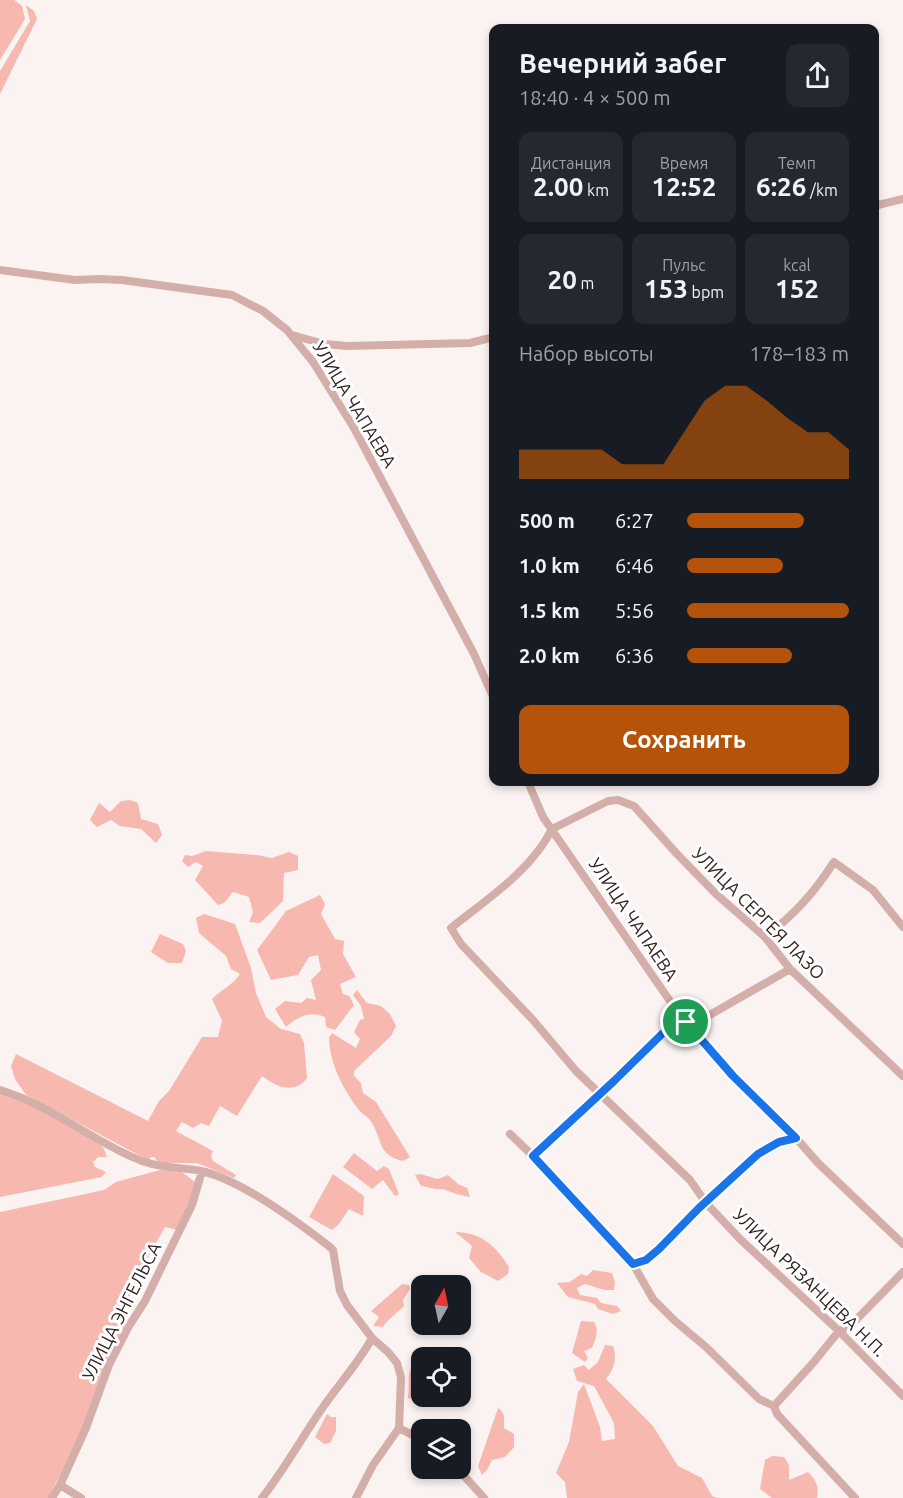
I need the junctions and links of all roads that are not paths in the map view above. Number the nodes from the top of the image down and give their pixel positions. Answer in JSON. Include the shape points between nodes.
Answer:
{"nodes":[{"id":1,"x":903,"y":199,"type":"edge"},
{"id":2,"x":879,"y":205,"type":"edge"},
{"id":3,"x":0,"y":270,"type":"edge"},
{"id":4,"x":292,"y":335,"type":"junction"},
{"id":5,"x":489,"y":338,"type":"edge"},
{"id":6,"x":489,"y":688,"type":"edge"},
{"id":7,"x":530,"y":786,"type":"edge"},
{"id":8,"x":552,"y":829,"type":"junction"},
{"id":9,"x":903,"y":927,"type":"edge"},
{"id":10,"x":765,"y":937,"type":"junction"},
{"id":11,"x":790,"y":969,"type":"junction"},
{"id":12,"x":686,"y":1022,"type":"junction"},
{"id":13,"x":903,"y":1076,"type":"edge"},
{"id":14,"x":0,"y":1090,"type":"edge"},
{"id":15,"x":601,"y":1093,"type":"junction"},
{"id":16,"x":510,"y":1134,"type":"dead end"},
{"id":17,"x":796,"y":1138,"type":"junction"},
{"id":18,"x":533,"y":1156,"type":"junction"},
{"id":19,"x":202,"y":1171,"type":"junction"},
{"id":20,"x":706,"y":1203,"type":"junction"},
{"id":21,"x":903,"y":1244,"type":"edge"},
{"id":22,"x":633,"y":1264,"type":"junction"},
{"id":23,"x":903,"y":1272,"type":"edge"},
{"id":24,"x":839,"y":1331,"type":"junction"},
{"id":25,"x":372,"y":1338,"type":"junction"},
{"id":26,"x":903,"y":1396,"type":"edge"},
{"id":27,"x":774,"y":1406,"type":"junction"},
{"id":28,"x":399,"y":1428,"type":"junction"},
{"id":29,"x":411,"y":1434,"type":"edge"},
{"id":30,"x":468,"y":1479,"type":"edge"},
{"id":31,"x":60,"y":1485,"type":"junction"},
{"id":32,"x":52,"y":1498,"type":"edge"},
{"id":33,"x":81,"y":1498,"type":"edge"},
{"id":34,"x":262,"y":1498,"type":"edge"},
{"id":35,"x":356,"y":1498,"type":"edge"},
{"id":36,"x":484,"y":1498,"type":"edge"},
{"id":37,"x":855,"y":1498,"type":"edge"}],
"edges":[{"from":1,"to":2,"type":"street"},
{"from":3,"to":4,"type":"street","name":"УЛИЦА ЧАПАЕВА","via":[[75,280],[122,280],[232,295],[263,311]]},
{"from":4,"to":5,"type":"street","via":[[348,346],[470,343]]},
{"from":4,"to":6,"type":"street","name":"УЛИЦА ЧАПАЕВА","via":[[354,428]]},
{"from":7,"to":8,"type":"street","name":"УЛИЦА ЧАПАЕВА"},
{"from":8,"to":10,"type":"street","name":"УЛИЦА СЕРГЕЯ ЛАЗО","via":[[608,801],[627,802],[716,894]]},
{"from":8,"to":12,"type":"street","name":"УЛИЦА ЧАПАЕВА"},
{"from":8,"to":15,"type":"street","name":"УЛИЦА РЯЗАНЦЕВА Н.П.","via":[[516,874],[451,928],[576,1071]]},
{"from":9,"to":10,"type":"street","via":[[873,890],[834,862],[815,891]]},
{"from":10,"to":11,"type":"street","name":"УЛИЦА СЕРГЕЯ ЛАЗО"},
{"from":11,"to":12,"type":"street","via":[[701,1020]]},
{"from":11,"to":13,"type":"street","name":"УЛИЦА СЕРГЕЯ ЛАЗО"},
{"from":12,"to":15,"type":"street","via":[[669,1027]]},
{"from":12,"to":17,"type":"street","name":"УЛИЦА ЧАПАЕВА","via":[[733,1076]]},
{"from":14,"to":19,"type":"street","via":[[24,1098],[148,1164]]},
{"from":15,"to":18,"type":"street"},
{"from":15,"to":20,"type":"street","name":"УЛИЦА РЯЗАНЦЕВА Н.П.","via":[[690,1180]]},
{"from":16,"to":18,"type":"street"},
{"from":17,"to":20,"type":"street","via":[[758,1154]]},
{"from":17,"to":21,"type":"street","name":"УЛИЦА ЧАПАЕВА"},
{"from":18,"to":22,"type":"street"},
{"from":19,"to":25,"type":"street","via":[[236,1183],[330,1247],[346,1305]]},
{"from":19,"to":31,"type":"street","name":"УЛИЦА ЭНГЕЛЬСА","via":[[192,1205],[146,1301],[109,1365]]},
{"from":20,"to":22,"type":"street","via":[[646,1260]]},
{"from":20,"to":24,"type":"street","name":"УЛИЦА РЯЗАНЦЕВА Н.П."},
{"from":22,"to":27,"type":"street","via":[[653,1299],[759,1399]]},
{"from":23,"to":24,"type":"street","via":[[852,1324]]},
{"from":24,"to":26,"type":"street","name":"УЛИЦА РЯЗАНЦЕВА Н.П."},
{"from":24,"to":27,"type":"street"},
{"from":25,"to":28,"type":"street","via":[[397,1363],[401,1377]]},
{"from":25,"to":34,"type":"street"},
{"from":27,"to":37,"type":"street","via":[[777,1414]]},
{"from":28,"to":29,"type":"street"},
{"from":28,"to":35,"type":"street"},
{"from":30,"to":36,"type":"street"},
{"from":31,"to":32,"type":"street","name":"УЛИЦА ЭНГЕЛЬСА"},
{"from":31,"to":33,"type":"street"}]}
